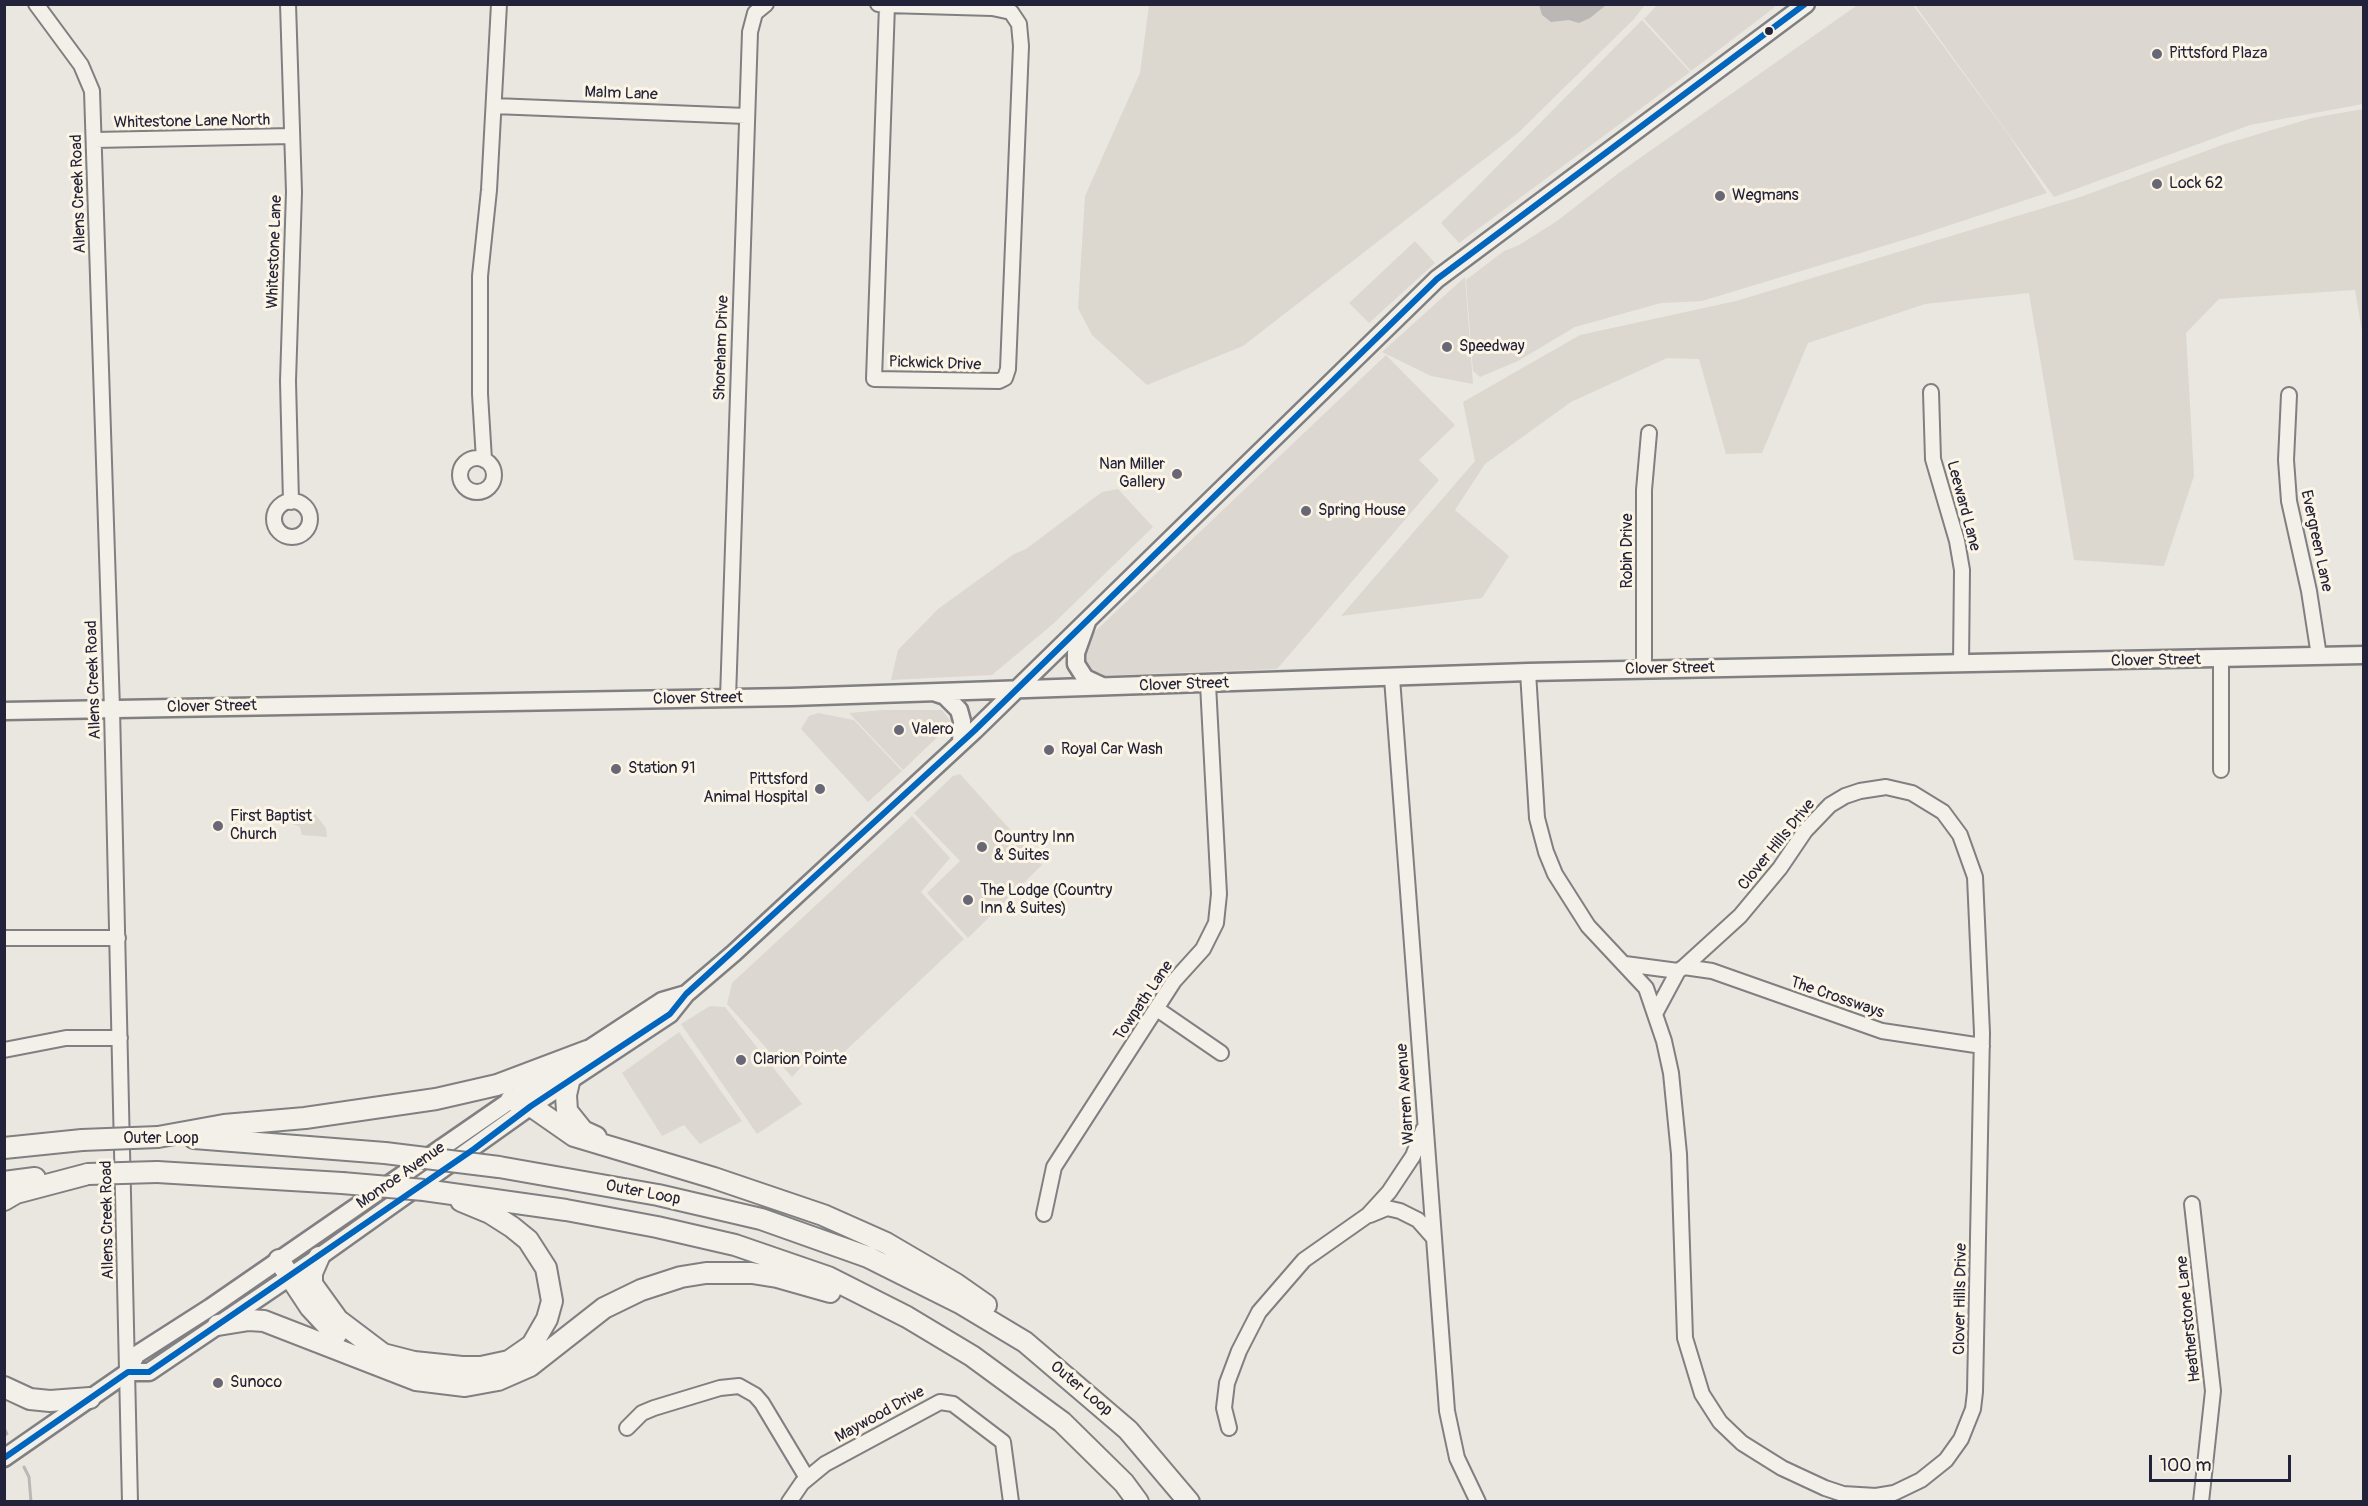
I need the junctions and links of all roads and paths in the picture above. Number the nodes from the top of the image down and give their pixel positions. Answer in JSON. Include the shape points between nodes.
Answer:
{"nodes":[{"id":1,"x":36,"y":4,"type":"edge"},
{"id":2,"x":288,"y":4,"type":"edge"},
{"id":3,"x":499,"y":4,"type":"edge"},
{"id":4,"x":766,"y":4,"type":"edge"},
{"id":5,"x":878,"y":4,"type":"edge"},
{"id":6,"x":1806,"y":4,"type":"edge"},
{"id":7,"x":887,"y":5,"type":"edge"},
{"id":8,"x":494,"y":106,"type":"junction"},
{"id":9,"x":746,"y":116,"type":"junction"},
{"id":10,"x":292,"y":136,"type":"junction"},
{"id":11,"x":94,"y":140,"type":"junction"},
{"id":12,"x":1931,"y":392,"type":"dead end"},
{"id":13,"x":2289,"y":395,"type":"dead end"},
{"id":14,"x":1649,"y":433,"type":"dead end"},
{"id":15,"x":484,"y":460,"type":"dead end"},
{"id":16,"x":291,"y":502,"type":"dead end"},
{"id":17,"x":1090,"y":615,"type":"junction"},
{"id":18,"x":2364,"y":655,"type":"edge"},
{"id":19,"x":2319,"y":656,"type":"junction"},
{"id":20,"x":2221,"y":660,"type":"junction"},
{"id":21,"x":1961,"y":664,"type":"junction"},
{"id":22,"x":1644,"y":670,"type":"junction"},
{"id":23,"x":1528,"y":672,"type":"junction"},
{"id":24,"x":1392,"y":678,"type":"junction"},
{"id":25,"x":1208,"y":684,"type":"junction"},
{"id":26,"x":1106,"y":687,"type":"junction"},
{"id":27,"x":1015,"y":690,"type":"junction"},
{"id":28,"x":935,"y":693,"type":"junction"},
{"id":29,"x":728,"y":698,"type":"junction"},
{"id":30,"x":112,"y":709,"type":"junction"},
{"id":31,"x":4,"y":711,"type":"edge"},
{"id":32,"x":961,"y":743,"type":"junction"},
{"id":33,"x":2221,"y":770,"type":"dead end"},
{"id":34,"x":4,"y":938,"type":"edge"},
{"id":35,"x":118,"y":938,"type":"junction"},
{"id":36,"x":1625,"y":964,"type":"junction"},
{"id":37,"x":1681,"y":969,"type":"junction"},
{"id":38,"x":686,"y":994,"type":"junction"},
{"id":39,"x":1157,"y":1009,"type":"junction"},
{"id":40,"x":1656,"y":1012,"type":"junction"},
{"id":41,"x":120,"y":1038,"type":"junction"},
{"id":42,"x":1982,"y":1046,"type":"junction"},
{"id":43,"x":4,"y":1050,"type":"edge"},
{"id":44,"x":586,"y":1051,"type":"junction"},
{"id":45,"x":1221,"y":1053,"type":"dead end"},
{"id":46,"x":569,"y":1082,"type":"junction"},
{"id":47,"x":511,"y":1100,"type":"junction"},
{"id":48,"x":531,"y":1106,"type":"junction"},
{"id":49,"x":1425,"y":1125,"type":"junction"},
{"id":50,"x":158,"y":1137,"type":"junction"},
{"id":51,"x":4,"y":1148,"type":"edge"},
{"id":52,"x":625,"y":1152,"type":"junction"},
{"id":53,"x":88,"y":1174,"type":"junction"},
{"id":54,"x":4,"y":1182,"type":"edge"},
{"id":55,"x":458,"y":1196,"type":"junction"},
{"id":56,"x":4,"y":1200,"type":"edge"},
{"id":57,"x":2192,"y":1204,"type":"dead end"},
{"id":58,"x":1044,"y":1214,"type":"dead end"},
{"id":59,"x":1368,"y":1215,"type":"junction"},
{"id":60,"x":1433,"y":1237,"type":"junction"},
{"id":61,"x":319,"y":1257,"type":"junction"},
{"id":62,"x":279,"y":1260,"type":"junction"},
{"id":63,"x":290,"y":1277,"type":"junction"},
{"id":64,"x":907,"y":1317,"type":"junction"},
{"id":65,"x":218,"y":1325,"type":"junction"},
{"id":66,"x":1025,"y":1342,"type":"junction"},
{"id":67,"x":368,"y":1362,"type":"junction"},
{"id":68,"x":128,"y":1372,"type":"junction"},
{"id":69,"x":4,"y":1387,"type":"edge"},
{"id":70,"x":90,"y":1398,"type":"junction"},
{"id":71,"x":627,"y":1428,"type":"dead end"},
{"id":72,"x":1229,"y":1428,"type":"dead end"},
{"id":73,"x":4,"y":1458,"type":"edge"},
{"id":74,"x":807,"y":1478,"type":"junction"},
{"id":75,"x":130,"y":1502,"type":"edge"},
{"id":76,"x":789,"y":1502,"type":"edge"},
{"id":77,"x":1011,"y":1502,"type":"edge"},
{"id":78,"x":1138,"y":1502,"type":"edge"},
{"id":79,"x":1190,"y":1502,"type":"edge"},
{"id":80,"x":1478,"y":1502,"type":"edge"},
{"id":81,"x":2201,"y":1502,"type":"edge"}],
"edges":[{"from":1,"to":11,"type":"street","name":"Allens Creek Road","via":[[90,80]]},
{"from":2,"to":10,"type":"street","name":"Whitestone Lane"},
{"from":3,"to":8,"type":"street"},
{"from":4,"to":9,"type":"street","name":"Shoreham Drive","via":[[751,21]]},
{"from":5,"to":7,"type":"street"},
{"from":6,"to":17,"type":"main road","name":"Monroe Avenue","via":[[1437,279]]},
{"from":7,"to":7,"type":"street","name":"Pickwick Drive","via":[[874,379],[1002,380],[1007,374],[1019,24],[1011,12],[997,9]]},
{"from":8,"to":9,"type":"street","name":"Malm Lane"},
{"from":8,"to":15,"type":"street","via":[[480,276]]},
{"from":9,"to":29,"type":"street","name":"Shoreham Drive"},
{"from":10,"to":11,"type":"street","name":"Whitestone Lane North"},
{"from":10,"to":16,"type":"street","name":"Whitestone Lane","via":[[288,381]]},
{"from":11,"to":30,"type":"street","name":"Allens Creek Road"},
{"from":12,"to":21,"type":"street","name":"Leeward Lane","via":[[1933,459],[1958,541],[1962,570]]},
{"from":13,"to":19,"type":"street","name":"Evergreen Lane","via":[[2289,501]]},
{"from":14,"to":22,"type":"street","name":"Robin Drive","via":[[1644,490]]},
{"from":17,"to":26,"type":"main road","via":[[1076,653],[1076,664],[1085,678]]},
{"from":17,"to":27,"type":"main road","name":"Monroe Avenue"},
{"from":18,"to":19,"type":"main road","name":"Clover Street"},
{"from":19,"to":20,"type":"main road","name":"Clover Street"},
{"from":20,"to":21,"type":"main road","name":"Clover Street"},
{"from":20,"to":33,"type":"street"},
{"from":21,"to":22,"type":"main road","name":"Clover Street"},
{"from":22,"to":23,"type":"main road","name":"Clover Street"},
{"from":23,"to":24,"type":"main road","name":"Clover Street"},
{"from":23,"to":36,"type":"street","name":"Clover Hills Drive","via":[[1537,818],[1542,842],[1573,905],[1596,936]]},
{"from":24,"to":25,"type":"main road","name":"Clover Street"},
{"from":24,"to":49,"type":"street","name":"Warren Avenue"},
{"from":25,"to":26,"type":"main road","name":"Clover Street"},
{"from":25,"to":39,"type":"street","name":"Towpath Lane","via":[[1219,907],[1210,936]]},
{"from":26,"to":27,"type":"main road","name":"Clover Street"},
{"from":27,"to":28,"type":"main road","name":"Clover Street"},
{"from":27,"to":32,"type":"main road","name":"Monroe Avenue"},
{"from":28,"to":29,"type":"main road","name":"Clover Street"},
{"from":28,"to":32,"type":"main road","via":[[945,696],[958,710]]},
{"from":29,"to":30,"type":"main road","name":"Clover Street"},
{"from":30,"to":31,"type":"main road","name":"Clover Street"},
{"from":30,"to":35,"type":"street","name":"Allens Creek Road"},
{"from":32,"to":38,"type":"main road","name":"Monroe Avenue"},
{"from":34,"to":35,"type":"street"},
{"from":35,"to":41,"type":"street","name":"Allens Creek Road"},
{"from":36,"to":37,"type":"street"},
{"from":36,"to":40,"type":"street","name":"Clover Hills Drive","via":[[1646,988]]},
{"from":37,"to":40,"type":"street","name":"Clover Hills Drive"},
{"from":37,"to":42,"type":"street","name":"The Crossways","via":[[1712,971],[1882,1031]]},
{"from":37,"to":42,"type":"street","name":"Clover Hills Drive","via":[[1740,916],[1805,831],[1830,805],[1860,791],[1899,789],[1922,797],[1943,812],[1960,835],[1971,861],[1978,908]]},
{"from":38,"to":44,"type":"main road","name":"Monroe Avenue","via":[[662,1001]]},
{"from":38,"to":46,"type":"main road","name":"Monroe Avenue","via":[[670,1014]]},
{"from":39,"to":45,"type":"street"},
{"from":39,"to":58,"type":"street","name":"Towpath Lane","via":[[1054,1167]]},
{"from":40,"to":42,"type":"street","name":"Clover Hills Drive","via":[[1671,1073],[1676,1117],[1685,1338],[1702,1394],[1730,1433],[1763,1456],[1825,1488],[1859,1496],[1894,1493],[1935,1470],[1961,1439],[1973,1409]]},
{"from":41,"to":43,"type":"street","via":[[66,1038]]},
{"from":41,"to":68,"type":"street","name":"Allens Creek Road"},
{"from":44,"to":47,"type":"main road","name":"Monroe Avenue"},
{"from":44,"to":50,"type":"highway","via":[[497,1084],[436,1099]]},
{"from":46,"to":48,"type":"main road","name":"Monroe Avenue"},
{"from":46,"to":52,"type":"highway","via":[[567,1112],[583,1131]]},
{"from":47,"to":48,"type":"highway"},
{"from":47,"to":62,"type":"main road","name":"Monroe Avenue"},
{"from":48,"to":52,"type":"highway","via":[[574,1137]]},
{"from":48,"to":61,"type":"main road","name":"Monroe Avenue"},
{"from":49,"to":59,"type":"street","via":[[1413,1156]]},
{"from":49,"to":60,"type":"street","name":"Warren Avenue"},
{"from":50,"to":51,"type":"highway","name":"Outer Loop","bridge":true},
{"from":50,"to":66,"type":"highway","name":"Outer Loop","bridge":true,"via":[[385,1153],[499,1167],[658,1195],[761,1220],[868,1257],[960,1303]]},
{"from":52,"to":66,"type":"highway","via":[[823,1215],[886,1243],[1000,1315]]},
{"from":53,"to":54,"type":"highway","name":"Outer Loop"},
{"from":53,"to":55,"type":"highway","name":"Outer Loop","bridge":true,"via":[[157,1172],[342,1183]]},
{"from":53,"to":56,"type":"highway","via":[[16,1193]]},
{"from":55,"to":61,"type":"highway","via":[[528,1240],[546,1268],[552,1301],[547,1318],[532,1345],[509,1361],[482,1367],[437,1365],[399,1360],[371,1348],[338,1320],[312,1284]]},
{"from":55,"to":64,"type":"highway","name":"Outer Loop","via":[[657,1227],[735,1245],[828,1277]]},
{"from":57,"to":81,"type":"street","name":"Heatherstone Lane","via":[[2213,1391]]},
{"from":59,"to":60,"type":"street","via":[[1387,1208],[1400,1211],[1418,1220]]},
{"from":59,"to":72,"type":"street","via":[[1310,1254],[1259,1312],[1227,1383],[1224,1408]]},
{"from":60,"to":80,"type":"street","name":"Warren Avenue","via":[[1447,1411],[1457,1458]]},
{"from":61,"to":63,"type":"main road","name":"Monroe Avenue"},
{"from":62,"to":63,"type":"highway"},
{"from":62,"to":68,"type":"main road","name":"Monroe Avenue","via":[[136,1355]]},
{"from":63,"to":65,"type":"main road","name":"Monroe Avenue"},
{"from":63,"to":67,"type":"highway","via":[[337,1337]]},
{"from":64,"to":67,"type":"highway","via":[[777,1277],[733,1271],[706,1273],[660,1283],[621,1299],[530,1366],[498,1380],[465,1386],[432,1384]]},
{"from":64,"to":78,"type":"highway","name":"Outer Loop","via":[[972,1356],[1062,1422]]},
{"from":65,"to":67,"type":"highway","via":[[264,1321]]},
{"from":65,"to":68,"type":"main road","name":"Monroe Avenue","via":[[148,1372]]},
{"from":66,"to":79,"type":"highway","name":"Outer Loop","via":[[1128,1430]]},
{"from":68,"to":70,"type":"main road","name":"Monroe Avenue"},
{"from":68,"to":75,"type":"street","name":"Allens Creek Road"},
{"from":69,"to":70,"type":"highway","via":[[30,1399]]},
{"from":70,"to":73,"type":"main road","name":"Monroe Avenue"},
{"from":71,"to":74,"type":"street","via":[[642,1413],[654,1408],[739,1386],[762,1403]]},
{"from":74,"to":76,"type":"street","name":"Maywood Drive"},
{"from":74,"to":77,"type":"street","name":"Maywood Drive","via":[[932,1404],[945,1402],[1003,1442]]}]}
